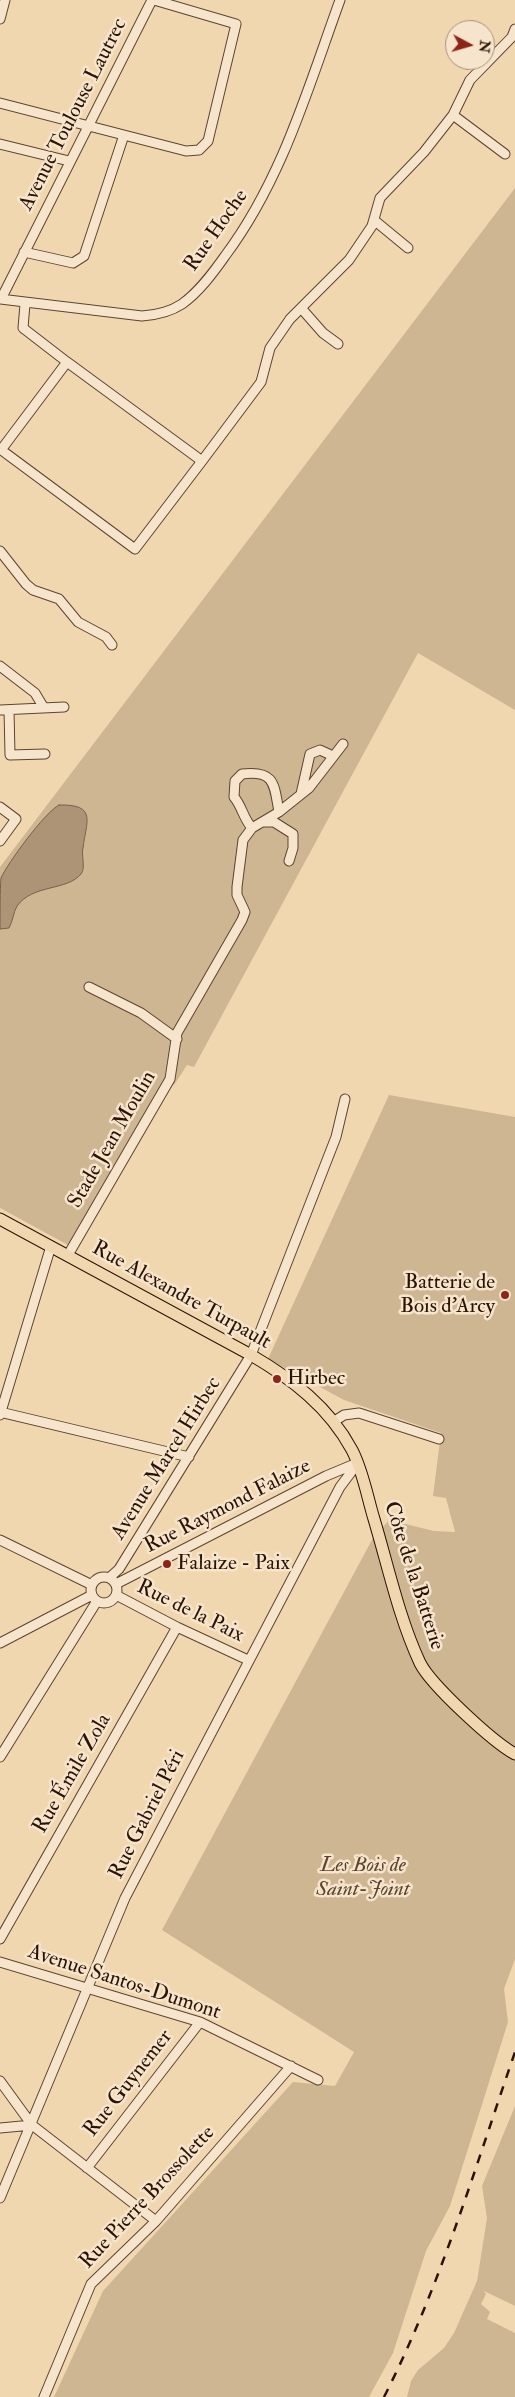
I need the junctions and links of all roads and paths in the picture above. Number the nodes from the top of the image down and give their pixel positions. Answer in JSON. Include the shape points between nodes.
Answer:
{"nodes":[{"id":1,"x":5,"y":0,"type":"edge"},
{"id":2,"x":153,"y":0,"type":"edge"},
{"id":3,"x":340,"y":0,"type":"edge"},
{"id":4,"x":0,"y":19,"type":"edge"},
{"id":5,"x":514,"y":35,"type":"edge"},
{"id":6,"x":0,"y":103,"type":"edge"},
{"id":7,"x":453,"y":115,"type":"junction"},
{"id":8,"x":88,"y":126,"type":"junction"},
{"id":9,"x":124,"y":135,"type":"junction"},
{"id":10,"x":0,"y":144,"type":"edge"},
{"id":11,"x":505,"y":154,"type":"dead end"},
{"id":12,"x":69,"y":161,"type":"junction"},
{"id":13,"x":374,"y":220,"type":"junction"},
{"id":14,"x":408,"y":248,"type":"dead end"},
{"id":15,"x":24,"y":252,"type":"junction"},
{"id":16,"x":0,"y":299,"type":"edge"},
{"id":17,"x":25,"y":304,"type":"junction"},
{"id":18,"x":301,"y":308,"type":"junction"},
{"id":19,"x":338,"y":344,"type":"dead end"},
{"id":20,"x":66,"y":362,"type":"junction"},
{"id":21,"x":0,"y":449,"type":"edge"},
{"id":22,"x":202,"y":461,"type":"junction"},
{"id":23,"x":0,"y":551,"type":"edge"},
{"id":24,"x":112,"y":645,"type":"dead end"},
{"id":25,"x":0,"y":666,"type":"edge"},
{"id":26,"x":64,"y":707,"type":"dead end"},
{"id":27,"x":44,"y":708,"type":"junction"},
{"id":28,"x":4,"y":710,"type":"edge"},
{"id":29,"x":343,"y":744,"type":"dead end"},
{"id":30,"x":45,"y":754,"type":"dead end"},
{"id":31,"x":333,"y":756,"type":"junction"},
{"id":32,"x":302,"y":794,"type":"junction"},
{"id":33,"x":0,"y":807,"type":"edge"},
{"id":34,"x":279,"y":812,"type":"junction"},
{"id":35,"x":262,"y":822,"type":"junction"},
{"id":36,"x":252,"y":828,"type":"junction"},
{"id":37,"x":0,"y":840,"type":"edge"},
{"id":38,"x":289,"y":861,"type":"dead end"},
{"id":39,"x":89,"y":987,"type":"dead end"},
{"id":40,"x":177,"y":1039,"type":"junction"},
{"id":41,"x":345,"y":1099,"type":"dead end"},
{"id":42,"x":0,"y":1219,"type":"edge"},
{"id":43,"x":50,"y":1246,"type":"junction"},
{"id":44,"x":68,"y":1255,"type":"junction"},
{"id":45,"x":251,"y":1356,"type":"junction"},
{"id":46,"x":0,"y":1413,"type":"edge"},
{"id":47,"x":333,"y":1422,"type":"junction"},
{"id":48,"x":439,"y":1439,"type":"dead end"},
{"id":49,"x":189,"y":1456,"type":"junction"},
{"id":50,"x":358,"y":1463,"type":"junction"},
{"id":51,"x":365,"y":1490,"type":"joint"},
{"id":52,"x":0,"y":1540,"type":"edge"},
{"id":53,"x":112,"y":1581,"type":"junction"},
{"id":54,"x":94,"y":1594,"type":"junction"},
{"id":55,"x":116,"y":1595,"type":"junction"},
{"id":56,"x":177,"y":1627,"type":"junction"},
{"id":57,"x":0,"y":1643,"type":"edge"},
{"id":58,"x":248,"y":1660,"type":"junction"},
{"id":59,"x":515,"y":1754,"type":"edge"},
{"id":60,"x":0,"y":1757,"type":"edge"},
{"id":61,"x":0,"y":1939,"type":"edge"},
{"id":62,"x":0,"y":1962,"type":"edge"},
{"id":63,"x":87,"y":1988,"type":"junction"},
{"id":64,"x":200,"y":2022,"type":"junction"},
{"id":65,"x":291,"y":2066,"type":"junction"},
{"id":66,"x":318,"y":2080,"type":"dead end"},
{"id":67,"x":0,"y":2082,"type":"edge"},
{"id":68,"x":32,"y":2125,"type":"junction"},
{"id":69,"x":0,"y":2128,"type":"edge"},
{"id":70,"x":87,"y":2168,"type":"junction"},
{"id":71,"x":0,"y":2198,"type":"edge"},
{"id":72,"x":156,"y":2221,"type":"junction"},
{"id":73,"x":44,"y":2397,"type":"edge"}],
"edges":[{"from":1,"to":4,"type":"street"},
{"from":2,"to":8,"type":"street","name":"Avenue Toulouse Lautrec"},
{"from":2,"to":9,"type":"street","via":[[236,24],[208,140],[199,150],[186,151]]},
{"from":3,"to":17,"type":"street","name":"Rue Hoche","via":[[274,177],[235,243],[200,286],[182,303],[156,315]]},
{"from":5,"to":7,"type":"street","via":[[470,80]]},
{"from":6,"to":8,"type":"street"},
{"from":7,"to":11,"type":"street"},
{"from":7,"to":13,"type":"street","via":[[424,152],[380,198]]},
{"from":8,"to":9,"type":"street"},
{"from":8,"to":12,"type":"street","name":"Avenue Toulouse Lautrec"},
{"from":9,"to":15,"type":"street","via":[[84,256],[73,263]]},
{"from":10,"to":12,"type":"street"},
{"from":12,"to":15,"type":"street","name":"Avenue Toulouse Lautrec"},
{"from":13,"to":14,"type":"street"},
{"from":13,"to":18,"type":"street","via":[[349,260]]},
{"from":15,"to":16,"type":"street","name":"Avenue Toulouse Lautrec"},
{"from":16,"to":17,"type":"street","name":"Rue Hoche"},
{"from":17,"to":20,"type":"street","via":[[24,328]]},
{"from":18,"to":19,"type":"street","via":[[323,333]]},
{"from":18,"to":22,"type":"street","via":[[270,348],[261,382]]},
{"from":20,"to":21,"type":"street"},
{"from":20,"to":22,"type":"street"},
{"from":21,"to":22,"type":"street","via":[[135,549]]},
{"from":23,"to":24,"type":"street","via":[[33,590],[59,599],[78,622],[106,636]]},
{"from":25,"to":27,"type":"street","via":[[35,693]]},
{"from":26,"to":27,"type":"street"},
{"from":27,"to":28,"type":"street"},
{"from":28,"to":30,"type":"street","via":[[10,755]]},
{"from":29,"to":31,"type":"street"},
{"from":31,"to":32,"type":"street"},
{"from":31,"to":32,"type":"street","via":[[320,750],[310,754]]},
{"from":32,"to":34,"type":"street"},
{"from":33,"to":37,"type":"street","via":[[16,819]]},
{"from":34,"to":35,"type":"street"},
{"from":34,"to":36,"type":"street","via":[[269,778],[262,773],[242,774],[235,781],[234,797]]},
{"from":35,"to":36,"type":"street"},
{"from":35,"to":38,"type":"street","via":[[274,822],[293,834]]},
{"from":36,"to":40,"type":"street","name":"Stade Jean Moulin","via":[[242,840],[237,887],[237,896],[245,912]]},
{"from":39,"to":40,"type":"street","via":[[141,1013]]},
{"from":40,"to":44,"type":"street","name":"Stade Jean Moulin","via":[[170,1079]]},
{"from":41,"to":45,"type":"street","name":"Avenue Marcel Hirbec","via":[[336,1137]]},
{"from":42,"to":43,"type":"main road","name":"Rue Alexandre Turpault"},
{"from":43,"to":44,"type":"main road","name":"Rue Alexandre Turpault"},
{"from":43,"to":46,"type":"street"},
{"from":44,"to":45,"type":"main road","name":"Rue Alexandre Turpault"},
{"from":45,"to":47,"type":"main road","name":"Rue Alexandre Turpault","via":[[305,1390]]},
{"from":45,"to":49,"type":"street","name":"Avenue Marcel Hirbec"},
{"from":46,"to":49,"type":"street"},
{"from":47,"to":48,"type":"street","via":[[344,1414],[359,1413]]},
{"from":47,"to":50,"type":"main road","name":"Rue Alexandre Turpault"},
{"from":49,"to":53,"type":"street","name":"Avenue Marcel Hirbec"},
{"from":50,"to":51,"type":"main road","name":"Rue Alexandre Turpault"},
{"from":50,"to":53,"type":"street","name":"Rue Raymond Falaize"},
{"from":50,"to":58,"type":"street","name":"Rue Gabriel Péri","via":[[340,1487]]},
{"from":51,"to":59,"type":"main road","name":"Côte de la Batterie","via":[[421,1665],[475,1723],[500,1746]]},
{"from":52,"to":54,"type":"street"},
{"from":53,"to":54,"type":"street","name":"Rue Raymond Falaize","via":[[101,1577]]},
{"from":53,"to":55,"type":"street"},
{"from":54,"to":55,"type":"street","via":[[108,1602]]},
{"from":54,"to":57,"type":"street"},
{"from":54,"to":60,"type":"street"},
{"from":55,"to":56,"type":"street","name":"Rue de la Paix"},
{"from":56,"to":58,"type":"street","name":"Rue de la Paix"},
{"from":56,"to":61,"type":"street","name":"Rue Émile Zola"},
{"from":58,"to":63,"type":"street","name":"Rue Gabriel Péri","via":[[125,1898]]},
{"from":62,"to":63,"type":"street","name":"Avenue Santos-Dumont"},
{"from":63,"to":64,"type":"street","name":"Avenue Santos-Dumont"},
{"from":63,"to":68,"type":"street","name":"Rue Gabriel Péri"},
{"from":64,"to":65,"type":"street","name":"Avenue Santos-Dumont"},
{"from":64,"to":70,"type":"street","name":"Rue Guynemer"},
{"from":65,"to":66,"type":"street","name":"Avenue Santos-Dumont"},
{"from":65,"to":72,"type":"street","name":"Rue Pierre Brossolette"},
{"from":67,"to":68,"type":"street"},
{"from":68,"to":69,"type":"street"},
{"from":68,"to":70,"type":"street"},
{"from":68,"to":71,"type":"street","name":"Rue Gabriel Péri"},
{"from":70,"to":72,"type":"street"},
{"from":72,"to":73,"type":"street","name":"Rue Pierre Brossolette","via":[[90,2284]]}]}
